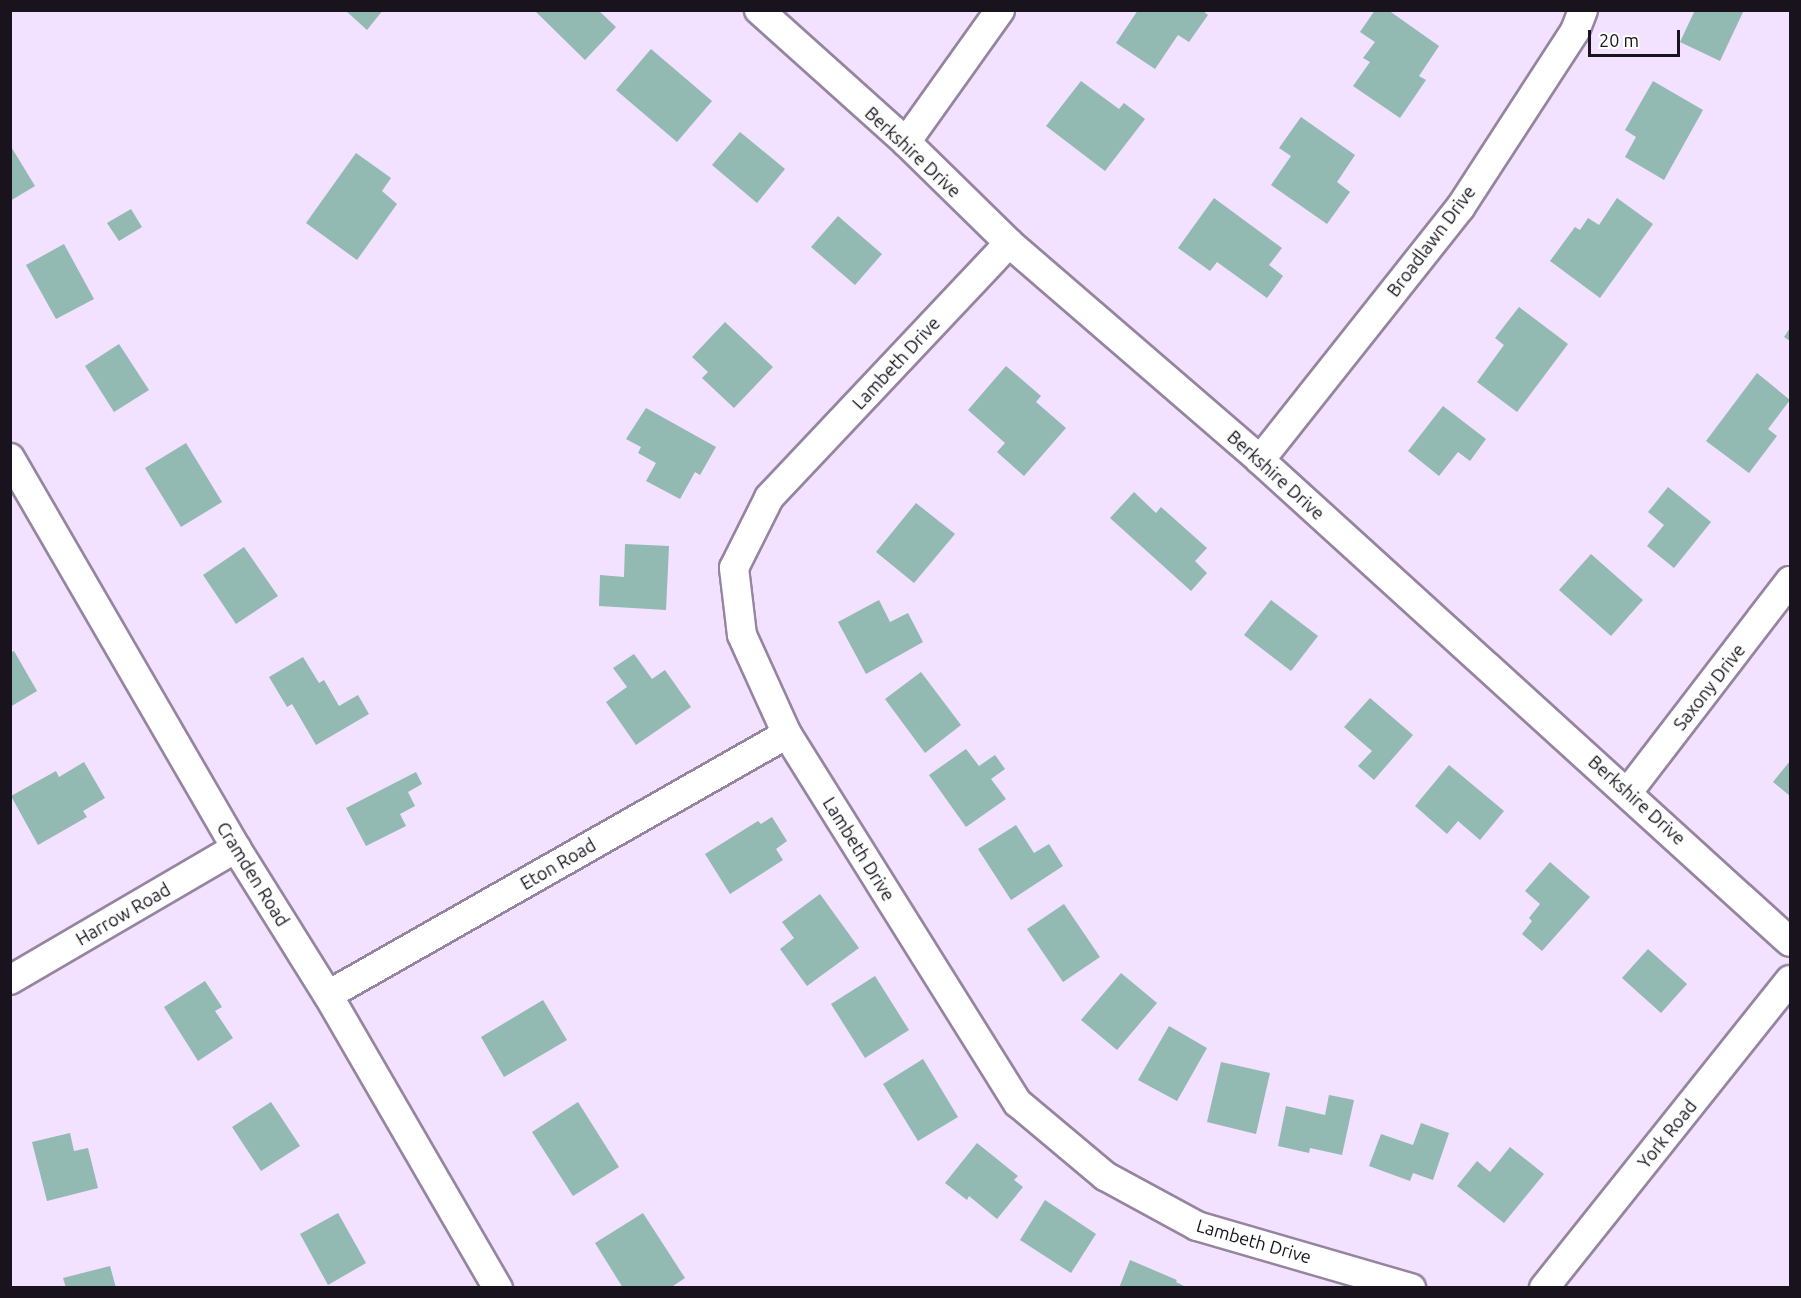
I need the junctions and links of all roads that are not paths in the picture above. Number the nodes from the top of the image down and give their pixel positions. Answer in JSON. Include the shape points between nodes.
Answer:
{"nodes":[{"id":1,"x":759,"y":10,"type":"edge"},
{"id":2,"x":1000,"y":10,"type":"edge"},
{"id":3,"x":1583,"y":10,"type":"edge"},
{"id":4,"x":906,"y":142,"type":"junction"},
{"id":5,"x":1009,"y":243,"type":"junction"},
{"id":6,"x":10,"y":458,"type":"edge"},
{"id":7,"x":1260,"y":460,"type":"junction"},
{"id":8,"x":1791,"y":581,"type":"edge"},
{"id":9,"x":787,"y":734,"type":"junction"},
{"id":10,"x":1628,"y":792,"type":"junction"},
{"id":11,"x":236,"y":848,"type":"junction"},
{"id":12,"x":1791,"y":942,"type":"edge"},
{"id":13,"x":10,"y":980,"type":"edge"},
{"id":14,"x":1791,"y":980,"type":"edge"},
{"id":15,"x":328,"y":995,"type":"junction"},
{"id":16,"x":498,"y":1287,"type":"edge"},
{"id":17,"x":1411,"y":1287,"type":"edge"},
{"id":18,"x":1544,"y":1287,"type":"edge"}],
"edges":[{"from":1,"to":4,"type":"street","name":"Berkshire Drive"},
{"from":2,"to":4,"type":"street"},
{"from":3,"to":7,"type":"street","name":"Broadlawn Drive","via":[[1575,31],[1460,208]]},
{"from":4,"to":5,"type":"street","name":"Berkshire Drive"},
{"from":5,"to":7,"type":"street","name":"Berkshire Drive"},
{"from":5,"to":9,"type":"street","name":"Lambeth Drive","via":[[769,498],[734,568],[742,635]]},
{"from":6,"to":11,"type":"street","name":"Cramden Road"},
{"from":7,"to":10,"type":"street","name":"Berkshire Drive"},
{"from":8,"to":10,"type":"street","name":"Saxony Drive"},
{"from":9,"to":15,"type":"street","name":"Eton Road"},
{"from":9,"to":17,"type":"street","name":"Lambeth Drive","via":[[1018,1103],[1105,1176],[1197,1226]]},
{"from":10,"to":12,"type":"street","name":"Berkshire Drive"},
{"from":11,"to":13,"type":"street","name":"Harrow Road"},
{"from":11,"to":15,"type":"street","name":"Cramden Road"},
{"from":14,"to":18,"type":"street","name":"York Road"},
{"from":15,"to":16,"type":"street","name":"Cramden Road"}]}
